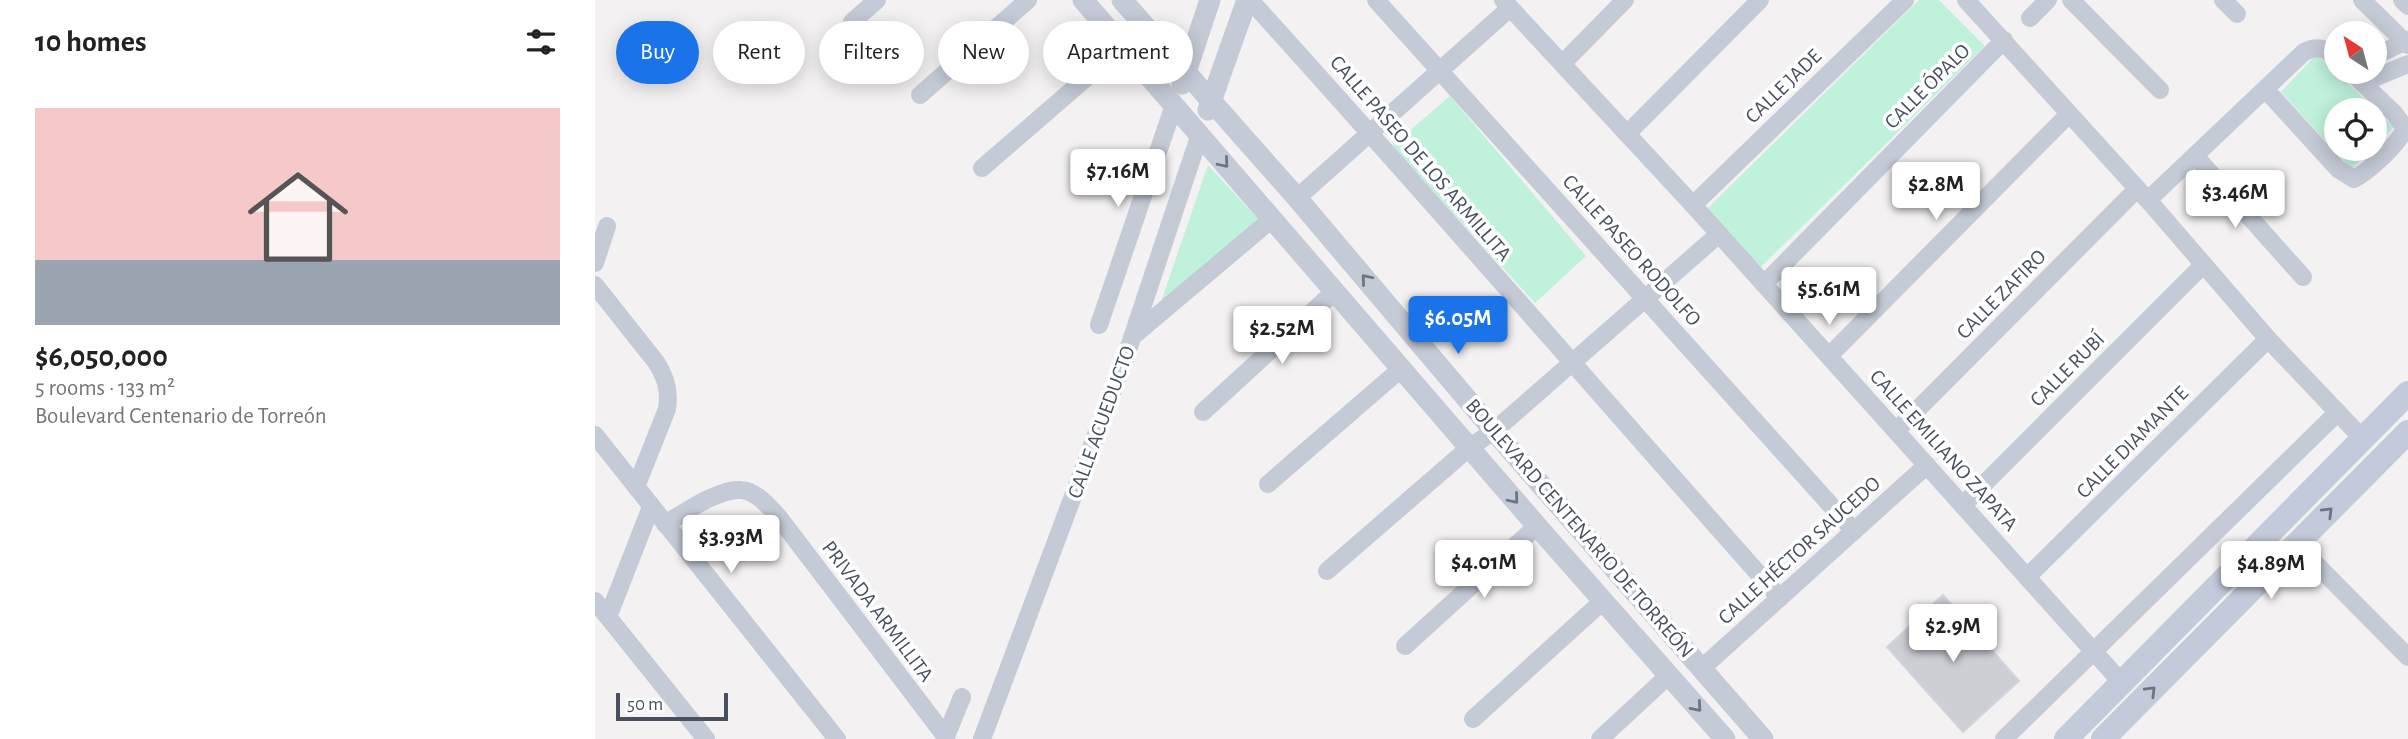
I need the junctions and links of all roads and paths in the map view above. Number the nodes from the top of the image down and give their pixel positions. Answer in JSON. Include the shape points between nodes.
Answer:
{"nodes":[{"id":1,"x":877,"y":0,"type":"edge"},
{"id":2,"x":1028,"y":0,"type":"edge"},
{"id":3,"x":1083,"y":0,"type":"edge"},
{"id":4,"x":1122,"y":0,"type":"edge"},
{"id":5,"x":1210,"y":0,"type":"edge"},
{"id":6,"x":1248,"y":0,"type":"edge"},
{"id":7,"x":1375,"y":0,"type":"edge"},
{"id":8,"x":1625,"y":0,"type":"edge"},
{"id":9,"x":1761,"y":0,"type":"edge"},
{"id":10,"x":1905,"y":0,"type":"edge"},
{"id":11,"x":1966,"y":0,"type":"edge"},
{"id":12,"x":2048,"y":0,"type":"edge"},
{"id":13,"x":2071,"y":0,"type":"edge"},
{"id":14,"x":2223,"y":0,"type":"edge"},
{"id":15,"x":2362,"y":0,"type":"edge"},
{"id":16,"x":2402,"y":0,"type":"edge"},
{"id":17,"x":1507,"y":4,"type":"edge"},
{"id":18,"x":2408,"y":6,"type":"edge"},
{"id":19,"x":2237,"y":14,"type":"dead end"},
{"id":20,"x":2030,"y":18,"type":"dead end"},
{"id":21,"x":853,"y":21,"type":"edge"},
{"id":22,"x":1101,"y":21,"type":"edge"},
{"id":23,"x":1140,"y":21,"type":"edge"},
{"id":24,"x":2004,"y":40,"type":"junction"},
{"id":25,"x":2407,"y":43,"type":"edge"},
{"id":26,"x":2324,"y":50,"type":"edge"},
{"id":27,"x":2387,"y":51,"type":"edge"},
{"id":28,"x":1193,"y":52,"type":"edge"},
{"id":29,"x":1563,"y":63,"type":"junction"},
{"id":30,"x":2408,"y":64,"type":"edge"},
{"id":31,"x":2387,"y":70,"type":"edge"},
{"id":32,"x":1440,"y":71,"type":"junction"},
{"id":33,"x":1193,"y":81,"type":"edge"},
{"id":34,"x":1079,"y":84,"type":"edge"},
{"id":35,"x":1156,"y":84,"type":"edge"},
{"id":36,"x":1182,"y":84,"type":"edge"},
{"id":37,"x":2363,"y":84,"type":"edge"},
{"id":38,"x":2160,"y":90,"type":"dead end"},
{"id":39,"x":2266,"y":90,"type":"junction"},
{"id":40,"x":920,"y":95,"type":"dead end"},
{"id":41,"x":1212,"y":101,"type":"junction"},
{"id":42,"x":1174,"y":105,"type":"junction"},
{"id":43,"x":2069,"y":114,"type":"junction"},
{"id":44,"x":1370,"y":133,"type":"junction"},
{"id":45,"x":1200,"y":134,"type":"junction"},
{"id":46,"x":1627,"y":134,"type":"junction"},
{"id":47,"x":2196,"y":157,"type":"junction"},
{"id":48,"x":982,"y":168,"type":"dead end"},
{"id":49,"x":2143,"y":195,"type":"junction"},
{"id":50,"x":1297,"y":198,"type":"junction"},
{"id":51,"x":1693,"y":205,"type":"junction"},
{"id":52,"x":1272,"y":219,"type":"junction"},
{"id":53,"x":607,"y":226,"type":"dead end"},
{"id":54,"x":1719,"y":234,"type":"junction"},
{"id":55,"x":595,"y":263,"type":"edge"},
{"id":56,"x":2203,"y":265,"type":"junction"},
{"id":57,"x":2303,"y":277,"type":"dead end"},
{"id":58,"x":1764,"y":284,"type":"junction"},
{"id":59,"x":595,"y":285,"type":"edge"},
{"id":60,"x":1339,"y":297,"type":"junction"},
{"id":61,"x":1645,"y":299,"type":"junction"},
{"id":62,"x":1099,"y":325,"type":"dead end"},
{"id":63,"x":1132,"y":336,"type":"junction"},
{"id":64,"x":2269,"y":339,"type":"junction"},
{"id":65,"x":1829,"y":356,"type":"junction"},
{"id":66,"x":1571,"y":364,"type":"junction"},
{"id":67,"x":1402,"y":368,"type":"junction"},
{"id":68,"x":2408,"y":393,"type":"edge"},
{"id":69,"x":1203,"y":412,"type":"dead end"},
{"id":70,"x":2338,"y":412,"type":"junction"},
{"id":71,"x":1896,"y":431,"type":"junction"},
{"id":72,"x":2408,"y":432,"type":"edge"},
{"id":73,"x":595,"y":435,"type":"edge"},
{"id":74,"x":2362,"y":438,"type":"junction"},
{"id":75,"x":1481,"y":439,"type":"junction"},
{"id":76,"x":1927,"y":465,"type":"junction"},
{"id":77,"x":1268,"y":484,"type":"dead end"},
{"id":78,"x":636,"y":487,"type":"junction"},
{"id":79,"x":1963,"y":505,"type":"junction"},
{"id":80,"x":651,"y":508,"type":"junction"},
{"id":81,"x":665,"y":524,"type":"junction"},
{"id":82,"x":1537,"y":526,"type":"junction"},
{"id":83,"x":1854,"y":531,"type":"junction"},
{"id":84,"x":2296,"y":544,"type":"junction"},
{"id":85,"x":1327,"y":571,"type":"dead end"},
{"id":86,"x":2027,"y":578,"type":"junction"},
{"id":87,"x":1780,"y":598,"type":"junction"},
{"id":88,"x":1604,"y":600,"type":"junction"},
{"id":89,"x":595,"y":601,"type":"edge"},
{"id":90,"x":608,"y":617,"type":"junction"},
{"id":91,"x":1405,"y":646,"type":"dead end"},
{"id":92,"x":2095,"y":651,"type":"junction"},
{"id":93,"x":2408,"y":657,"type":"edge"},
{"id":94,"x":1702,"y":668,"type":"junction"},
{"id":95,"x":1669,"y":675,"type":"junction"},
{"id":96,"x":2122,"y":682,"type":"junction"},
{"id":97,"x":962,"y":697,"type":"dead end"},
{"id":98,"x":1473,"y":719,"type":"dead end"},
{"id":99,"x":945,"y":738,"type":"edge"},
{"id":100,"x":706,"y":739,"type":"edge"},
{"id":101,"x":837,"y":739,"type":"edge"},
{"id":102,"x":982,"y":739,"type":"edge"},
{"id":103,"x":1600,"y":739,"type":"edge"},
{"id":104,"x":1725,"y":739,"type":"edge"},
{"id":105,"x":1763,"y":739,"type":"edge"},
{"id":106,"x":2004,"y":739,"type":"edge"},
{"id":107,"x":2066,"y":739,"type":"edge"},
{"id":108,"x":2103,"y":739,"type":"edge"}],
"edges":[{"from":1,"to":21,"type":"street"},
{"from":2,"to":40,"type":"street"},
{"from":3,"to":22,"type":"street","name":"BOULEVARD CENTENARIO DE TORREÓN"},
{"from":4,"to":23,"type":"street","name":"BOULEVARD CENTENARIO DE TORREÓN"},
{"from":5,"to":28,"type":"street","name":"CALLE ACUEDUCTO"},
{"from":6,"to":41,"type":"street","name":"CALLE ACUEDUCTO"},
{"from":6,"to":44,"type":"street","name":"CALLE PASEO DE LOS ARMILLITA"},
{"from":7,"to":32,"type":"street","name":"CALLE PASEO RODOLFO"},
{"from":8,"to":29,"type":"street"},
{"from":9,"to":46,"type":"street"},
{"from":10,"to":51,"type":"street","name":"CALLE JADE"},
{"from":11,"to":24,"type":"street"},
{"from":12,"to":20,"type":"street"},
{"from":13,"to":38,"type":"street"},
{"from":14,"to":19,"type":"street"},
{"from":15,"to":25,"type":"street"},
{"from":16,"to":18,"type":"street"},
{"from":17,"to":29,"type":"street","name":"CALLE EMILIANO ZAPATA"},
{"from":17,"to":32,"type":"street"},
{"from":24,"to":43,"type":"street"},
{"from":24,"to":58,"type":"street","name":"CALLE ÓPALO"},
{"from":25,"to":27,"type":"street"},
{"from":26,"to":39,"type":"street","name":"CALLE ZAFIRO","via":[[2304,52]]},
{"from":29,"to":46,"type":"street","name":"CALLE EMILIANO ZAPATA"},
{"from":30,"to":31,"type":"street"},
{"from":32,"to":44,"type":"street"},
{"from":32,"to":61,"type":"street","name":"CALLE PASEO RODOLFO"},
{"from":33,"to":41,"type":"street","name":"BOULEVARD CENTENARIO DE TORREÓN"},
{"from":34,"to":48,"type":"street"},
{"from":35,"to":42,"type":"street","name":"BOULEVARD CENTENARIO DE TORREÓN"},
{"from":36,"to":42,"type":"street","name":"CALLE ACUEDUCTO"},
{"from":37,"to":39,"type":"street","via":[[2405,128],[2367,171],[2354,179],[2338,169]]},
{"from":39,"to":47,"type":"street","name":"CALLE ZAFIRO"},
{"from":41,"to":45,"type":"street","name":"CALLE ACUEDUCTO"},
{"from":41,"to":50,"type":"street","name":"BOULEVARD CENTENARIO DE TORREÓN"},
{"from":42,"to":45,"type":"street","name":"BOULEVARD CENTENARIO DE TORREÓN"},
{"from":42,"to":62,"type":"street","name":"CALLE ACUEDUCTO"},
{"from":43,"to":49,"type":"street"},
{"from":43,"to":65,"type":"street"},
{"from":44,"to":50,"type":"street"},
{"from":44,"to":66,"type":"street","name":"CALLE PASEO DE LOS ARMILLITA"},
{"from":45,"to":52,"type":"street","name":"BOULEVARD CENTENARIO DE TORREÓN","one_way":true},
{"from":45,"to":63,"type":"street","name":"CALLE ACUEDUCTO"},
{"from":46,"to":51,"type":"street","name":"CALLE EMILIANO ZAPATA"},
{"from":47,"to":49,"type":"street","name":"CALLE ZAFIRO"},
{"from":47,"to":57,"type":"street"},
{"from":49,"to":56,"type":"street"},
{"from":49,"to":71,"type":"street","name":"CALLE ZAFIRO"},
{"from":75,"to":50,"type":"street","name":"BOULEVARD CENTENARIO DE TORREÓN","one_way":true},
{"from":51,"to":54,"type":"street","name":"CALLE EMILIANO ZAPATA"},
{"from":52,"to":60,"type":"street","name":"BOULEVARD CENTENARIO DE TORREÓN"},
{"from":52,"to":63,"type":"street"},
{"from":53,"to":55,"type":"street"},
{"from":54,"to":58,"type":"street","name":"CALLE EMILIANO ZAPATA"},
{"from":54,"to":61,"type":"street"},
{"from":56,"to":64,"type":"street"},
{"from":56,"to":79,"type":"street","name":"CALLE RUBÍ"},
{"from":58,"to":65,"type":"street","name":"CALLE EMILIANO ZAPATA"},
{"from":59,"to":78,"type":"street","via":[[656,362],[667,384],[667,409]]},
{"from":60,"to":67,"type":"street","name":"BOULEVARD CENTENARIO DE TORREÓN"},
{"from":60,"to":69,"type":"street"},
{"from":60,"to":75,"type":"street","via":[[1356,299]]},
{"from":61,"to":66,"type":"street"},
{"from":61,"to":83,"type":"street","name":"CALLE PASEO RODOLFO"},
{"from":63,"to":102,"type":"street","name":"CALLE ACUEDUCTO"},
{"from":64,"to":70,"type":"street"},
{"from":64,"to":86,"type":"street","name":"CALLE DIAMANTE"},
{"from":65,"to":71,"type":"street","name":"CALLE EMILIANO ZAPATA"},
{"from":66,"to":75,"type":"street"},
{"from":66,"to":87,"type":"street","name":"CALLE PASEO DE LOS ARMILLITA"},
{"from":67,"to":75,"type":"street","name":"BOULEVARD CENTENARIO DE TORREÓN"},
{"from":67,"to":77,"type":"street"},
{"from":68,"to":74,"type":"main road"},
{"from":70,"to":74,"type":"street"},
{"from":70,"to":92,"type":"street"},
{"from":71,"to":76,"type":"street","name":"CALLE EMILIANO ZAPATA"},
{"from":84,"to":72,"type":"main road","one_way":true},
{"from":73,"to":78,"type":"street"},
{"from":74,"to":96,"type":"main road"},
{"from":75,"to":82,"type":"street","name":"BOULEVARD CENTENARIO DE TORREÓN","one_way":true},
{"from":75,"to":85,"type":"street"},
{"from":75,"to":94,"type":"street","name":"BOULEVARD CENTENARIO DE TORREÓN"},
{"from":76,"to":79,"type":"street","name":"CALLE EMILIANO ZAPATA"},
{"from":76,"to":83,"type":"street","name":"CALLE HÉCTOR SAUCEDO"},
{"from":78,"to":80,"type":"street"},
{"from":79,"to":86,"type":"street","name":"CALLE EMILIANO ZAPATA"},
{"from":80,"to":81,"type":"street"},
{"from":80,"to":90,"type":"street"},
{"from":81,"to":99,"type":"street","name":"PRIVADA ARMILLITA","via":[[729,491],[743,490],[762,499]]},
{"from":81,"to":101,"type":"street"},
{"from":82,"to":88,"type":"street","name":"BOULEVARD CENTENARIO DE TORREÓN"},
{"from":82,"to":91,"type":"street"},
{"from":83,"to":87,"type":"street","name":"CALLE HÉCTOR SAUCEDO"},
{"from":84,"to":93,"type":"street"},
{"from":108,"to":84,"type":"main road","one_way":true},
{"from":86,"to":92,"type":"street","name":"CALLE EMILIANO ZAPATA"},
{"from":87,"to":94,"type":"street","name":"CALLE HÉCTOR SAUCEDO"},
{"from":88,"to":95,"type":"street","name":"BOULEVARD CENTENARIO DE TORREÓN"},
{"from":88,"to":98,"type":"street"},
{"from":89,"to":90,"type":"street"},
{"from":90,"to":100,"type":"street"},
{"from":92,"to":96,"type":"street","name":"CALLE EMILIANO ZAPATA"},
{"from":92,"to":106,"type":"street"},
{"from":94,"to":105,"type":"street","name":"BOULEVARD CENTENARIO DE TORREÓN"},
{"from":95,"to":103,"type":"street"},
{"from":95,"to":104,"type":"street","name":"BOULEVARD CENTENARIO DE TORREÓN","one_way":true},
{"from":96,"to":107,"type":"main road"},
{"from":97,"to":99,"type":"street"}]}
